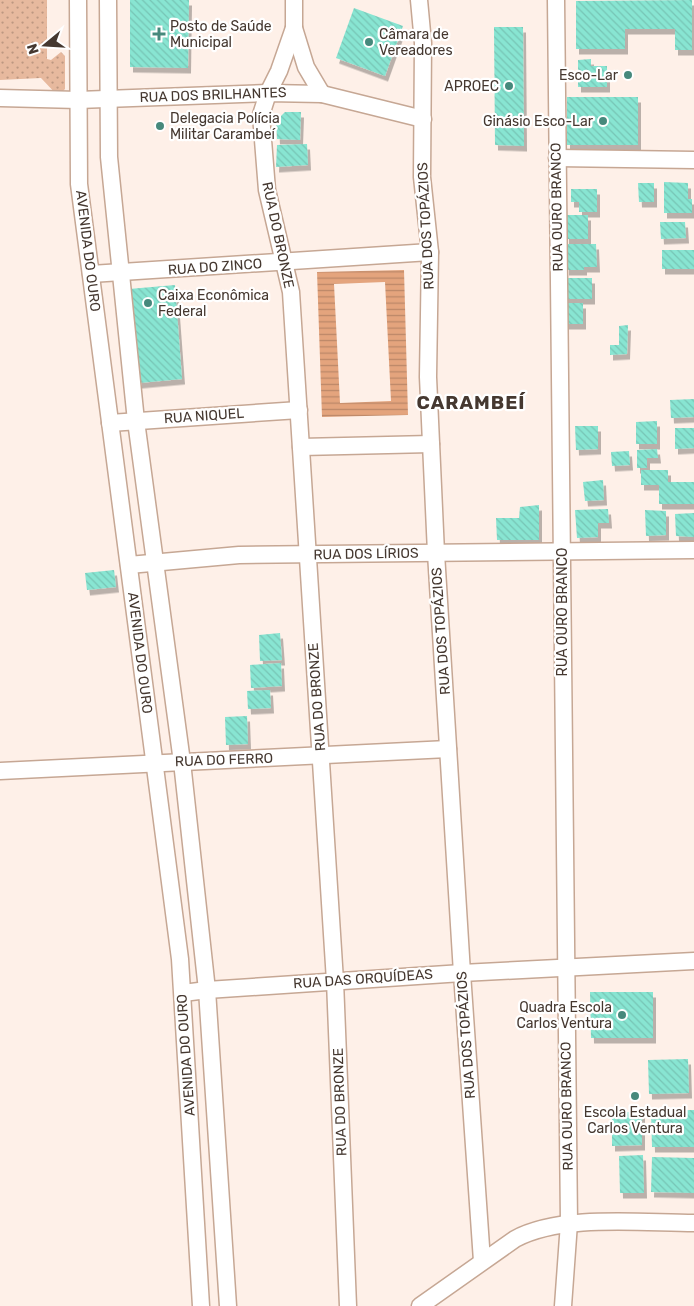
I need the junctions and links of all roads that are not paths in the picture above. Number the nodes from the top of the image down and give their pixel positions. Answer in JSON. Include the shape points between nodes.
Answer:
{"nodes":[{"id":1,"x":78,"y":0,"type":"edge"},
{"id":2,"x":108,"y":0,"type":"edge"},
{"id":3,"x":294,"y":0,"type":"edge"},
{"id":4,"x":419,"y":0,"type":"edge"},
{"id":5,"x":556,"y":0,"type":"edge"},
{"id":6,"x":294,"y":28,"type":"junction"},
{"id":7,"x":268,"y":93,"type":"junction"},
{"id":8,"x":322,"y":94,"type":"junction"},
{"id":9,"x":0,"y":98,"type":"edge"},
{"id":10,"x":109,"y":98,"type":"junction"},
{"id":11,"x":78,"y":100,"type":"junction"},
{"id":12,"x":423,"y":119,"type":"junction"},
{"id":13,"x":557,"y":158,"type":"junction"},
{"id":14,"x":694,"y":160,"type":"edge"},
{"id":15,"x":430,"y":252,"type":"junction"},
{"id":16,"x":285,"y":262,"type":"junction"},
{"id":17,"x":122,"y":272,"type":"junction"},
{"id":18,"x":91,"y":274,"type":"junction"},
{"id":19,"x":299,"y":410,"type":"junction"},
{"id":20,"x":136,"y":420,"type":"junction"},
{"id":21,"x":110,"y":422,"type":"junction"},
{"id":22,"x":431,"y":444,"type":"junction"},
{"id":23,"x":301,"y":447,"type":"junction"},
{"id":24,"x":694,"y":550,"type":"edge"},
{"id":25,"x":562,"y":552,"type":"junction"},
{"id":26,"x":436,"y":553,"type":"junction"},
{"id":27,"x":307,"y":554,"type":"junction"},
{"id":28,"x":156,"y":563,"type":"junction"},
{"id":29,"x":129,"y":565,"type":"junction"},
{"id":30,"x":448,"y":749,"type":"junction"},
{"id":31,"x":321,"y":756,"type":"junction"},
{"id":32,"x":154,"y":762,"type":"junction"},
{"id":33,"x":182,"y":762,"type":"junction"},
{"id":34,"x":0,"y":771,"type":"edge"},
{"id":35,"x":694,"y":961,"type":"edge"},
{"id":36,"x":565,"y":967,"type":"junction"},
{"id":37,"x":462,"y":973,"type":"junction"},
{"id":38,"x":335,"y":981,"type":"junction"},
{"id":39,"x":207,"y":990,"type":"junction"},
{"id":40,"x":182,"y":994,"type":"junction"},
{"id":41,"x":568,"y":1223,"type":"junction"},
{"id":42,"x":694,"y":1223,"type":"edge"},
{"id":43,"x":482,"y":1262,"type":"junction"},
{"id":44,"x":201,"y":1306,"type":"edge"},
{"id":45,"x":228,"y":1306,"type":"edge"},
{"id":46,"x":348,"y":1306,"type":"edge"},
{"id":47,"x":420,"y":1306,"type":"edge"},
{"id":48,"x":563,"y":1306,"type":"edge"}],
"edges":[{"from":1,"to":11,"type":"street","name":"AVENIDA DO OURO"},
{"from":2,"to":10,"type":"street","name":"AVENIDA DO OURO"},
{"from":3,"to":6,"type":"street"},
{"from":4,"to":12,"type":"street","name":"RUA DOS TOPÁZIOS","via":[[423,43]]},
{"from":5,"to":13,"type":"street","name":"RUA OURO BRANCO"},
{"from":6,"to":7,"type":"street","name":"RUA DO BRONZE"},
{"from":6,"to":8,"type":"street","via":[[306,67]]},
{"from":7,"to":8,"type":"street","name":"RUA DOS BRILHANTES"},
{"from":7,"to":10,"type":"street","name":"RUA DOS BRILHANTES"},
{"from":7,"to":16,"type":"street","name":"RUA DO BRONZE","via":[[261,115],[266,190]]},
{"from":8,"to":12,"type":"street","name":"RUA DOS BRILHANTES"},
{"from":9,"to":11,"type":"street","name":"RUA DOS BRILHANTES"},
{"from":10,"to":11,"type":"street","name":"RUA DOS BRILHANTES"},
{"from":10,"to":17,"type":"street","name":"AVENIDA DO OURO","via":[[109,157]]},
{"from":11,"to":18,"type":"street","name":"AVENIDA DO OURO","via":[[79,184]]},
{"from":12,"to":15,"type":"street","name":"RUA DOS TOPÁZIOS","via":[[422,177]]},
{"from":13,"to":14,"type":"street"},
{"from":13,"to":25,"type":"street","name":"RUA OURO BRANCO"},
{"from":15,"to":16,"type":"street","name":"RUA DO ZINCO"},
{"from":15,"to":22,"type":"street","name":"RUA DOS TOPÁZIOS","via":[[428,377]]},
{"from":16,"to":17,"type":"street","name":"RUA DO ZINCO"},
{"from":16,"to":19,"type":"street","name":"RUA DO BRONZE","via":[[291,292]]},
{"from":17,"to":18,"type":"street","name":"RUA DO ZINCO"},
{"from":17,"to":20,"type":"street","name":"AVENIDA DO OURO"},
{"from":18,"to":21,"type":"street","name":"AVENIDA DO OURO"},
{"from":19,"to":20,"type":"street","name":"RUA NIQUEL"},
{"from":19,"to":23,"type":"street","name":"RUA DO BRONZE"},
{"from":20,"to":21,"type":"street","name":"RUA NIQUEL"},
{"from":20,"to":28,"type":"street","name":"AVENIDA DO OURO"},
{"from":21,"to":29,"type":"street","name":"AVENIDA DO OURO"},
{"from":22,"to":23,"type":"street"},
{"from":22,"to":26,"type":"street","name":"RUA DOS TOPÁZIOS"},
{"from":23,"to":27,"type":"street","name":"RUA DO BRONZE"},
{"from":24,"to":25,"type":"street","name":"RUA DOS LÍRIOS"},
{"from":25,"to":26,"type":"street","name":"RUA DOS LÍRIOS"},
{"from":25,"to":36,"type":"street","name":"RUA OURO BRANCO"},
{"from":26,"to":27,"type":"street","name":"RUA DOS LÍRIOS"},
{"from":26,"to":30,"type":"street","name":"RUA DOS TOPÁZIOS"},
{"from":27,"to":28,"type":"street","name":"RUA DOS LÍRIOS","via":[[239,555]]},
{"from":27,"to":31,"type":"street","name":"RUA DO BRONZE"},
{"from":28,"to":29,"type":"street","name":"RUA DOS LÍRIOS"},
{"from":28,"to":33,"type":"street","name":"AVENIDA DO OURO"},
{"from":29,"to":32,"type":"street","name":"AVENIDA DO OURO"},
{"from":30,"to":31,"type":"street","name":"RUA DO FERRO"},
{"from":30,"to":37,"type":"street","name":"RUA DOS TOPÁZIOS"},
{"from":31,"to":33,"type":"street","name":"RUA DO FERRO"},
{"from":31,"to":38,"type":"street","name":"RUA DO BRONZE"},
{"from":32,"to":33,"type":"street","name":"RUA DO FERRO"},
{"from":32,"to":34,"type":"street","name":"RUA DO FERRO"},
{"from":32,"to":40,"type":"street","name":"AVENIDA DO OURO"},
{"from":33,"to":39,"type":"street","name":"AVENIDA DO OURO"},
{"from":35,"to":36,"type":"street","name":"RUA DAS ORQUÍDEAS"},
{"from":36,"to":37,"type":"street","name":"RUA DAS ORQUÍDEAS"},
{"from":36,"to":41,"type":"street","name":"RUA OURO BRANCO"},
{"from":37,"to":38,"type":"street","name":"RUA DAS ORQUÍDEAS"},
{"from":37,"to":43,"type":"street","name":"RUA DOS TOPÁZIOS"},
{"from":38,"to":39,"type":"street","name":"RUA DAS ORQUÍDEAS"},
{"from":38,"to":46,"type":"street","name":"RUA DO BRONZE"},
{"from":39,"to":40,"type":"street","name":"RUA DAS ORQUÍDEAS"},
{"from":39,"to":45,"type":"street","name":"AVENIDA DO OURO"},
{"from":40,"to":44,"type":"street","name":"AVENIDA DO OURO"},
{"from":41,"to":42,"type":"street"},
{"from":41,"to":43,"type":"street","via":[[530,1230]]},
{"from":41,"to":48,"type":"street","name":"RUA OURO BRANCO"},
{"from":43,"to":47,"type":"street"}]}
